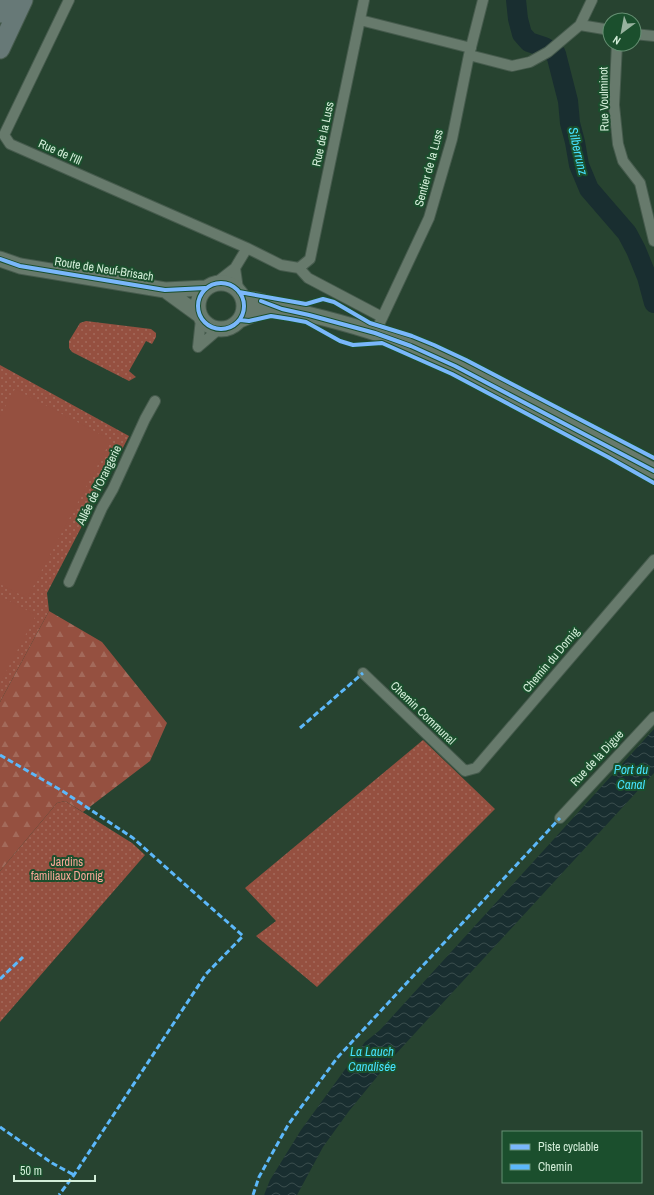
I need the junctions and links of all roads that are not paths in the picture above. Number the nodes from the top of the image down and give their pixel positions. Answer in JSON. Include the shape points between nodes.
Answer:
{"nodes":[{"id":1,"x":6,"y":0,"type":"edge"},
{"id":2,"x":23,"y":0,"type":"edge"},
{"id":3,"x":69,"y":0,"type":"edge"},
{"id":4,"x":364,"y":0,"type":"edge"},
{"id":5,"x":483,"y":0,"type":"edge"},
{"id":6,"x":592,"y":0,"type":"edge"},
{"id":7,"x":0,"y":13,"type":"edge"},
{"id":8,"x":360,"y":20,"type":"junction"},
{"id":9,"x":580,"y":25,"type":"junction"},
{"id":10,"x":602,"y":29,"type":"edge"},
{"id":11,"x":642,"y":35,"type":"edge"},
{"id":12,"x":654,"y":36,"type":"edge"},
{"id":13,"x":0,"y":49,"type":"edge"},
{"id":14,"x":470,"y":51,"type":"junction"},
{"id":15,"x":617,"y":52,"type":"edge"},
{"id":16,"x":654,"y":241,"type":"edge"},
{"id":17,"x":247,"y":248,"type":"junction"},
{"id":18,"x":0,"y":259,"type":"edge"},
{"id":19,"x":235,"y":268,"type":"junction"},
{"id":20,"x":299,"y":268,"type":"junction"},
{"id":21,"x":211,"y":285,"type":"junction"},
{"id":22,"x":165,"y":290,"type":"junction"},
{"id":23,"x":241,"y":294,"type":"junction"},
{"id":24,"x":282,"y":309,"type":"junction"},
{"id":25,"x":200,"y":316,"type":"junction"},
{"id":26,"x":382,"y":317,"type":"junction"},
{"id":27,"x":240,"y":320,"type":"junction"},
{"id":28,"x":219,"y":329,"type":"junction"},
{"id":29,"x":375,"y":333,"type":"junction"},
{"id":30,"x":156,"y":401,"type":"dead end"},
{"id":31,"x":654,"y":470,"type":"edge"},
{"id":32,"x":654,"y":560,"type":"edge"},
{"id":33,"x":69,"y":582,"type":"dead end"},
{"id":34,"x":363,"y":673,"type":"dead end"},
{"id":35,"x":654,"y":716,"type":"edge"},
{"id":36,"x":465,"y":771,"type":"joint"},
{"id":37,"x":560,"y":818,"type":"dead end"}],
"edges":[{"from":1,"to":7,"type":"highway"},
{"from":2,"to":13,"type":"highway"},
{"from":3,"to":17,"type":"street","name":"Rue de l'Ill","via":[[4,135],[10,144]]},
{"from":4,"to":8,"type":"street","name":"Rue de la Luss"},
{"from":5,"to":14,"type":"street","name":"Sentier de la Luss"},
{"from":6,"to":9,"type":"street"},
{"from":8,"to":14,"type":"street"},
{"from":8,"to":20,"type":"street","name":"Rue de la Luss","via":[[310,259]]},
{"from":9,"to":10,"type":"street"},
{"from":9,"to":14,"type":"street","via":[[552,49],[530,62],[512,66]]},
{"from":11,"to":12,"type":"street"},
{"from":14,"to":26,"type":"street","name":"Sentier de la Luss","via":[[452,139],[429,218]]},
{"from":15,"to":16,"type":"street","name":"Rue Voulminot","via":[[614,105],[618,144],[623,161],[640,183]]},
{"from":17,"to":19,"type":"street"},
{"from":17,"to":20,"type":"street","name":"Rue de l'Ill","via":[[281,265]]},
{"from":18,"to":22,"type":"main road","name":"Route de Neuf-Brisach","via":[[20,266]]},
{"from":19,"to":21,"type":"street"},
{"from":19,"to":23,"type":"street"},
{"from":20,"to":26,"type":"street","via":[[308,278]]},
{"from":21,"to":22,"type":"main road","name":"Route de Neuf-Brisach"},
{"from":21,"to":23,"type":"main road","via":[[228,283]]},
{"from":21,"to":25,"type":"main road","via":[[198,300]]},
{"from":22,"to":25,"type":"main road","name":"Route de Neuf-Brisach"},
{"from":23,"to":24,"type":"main road"},
{"from":23,"to":27,"type":"main road","via":[[244,310]]},
{"from":24,"to":27,"type":"main road","via":[[261,311]]},
{"from":24,"to":29,"type":"main road"},
{"from":25,"to":28,"type":"main road","via":[[209,326]]},
{"from":25,"to":28,"type":"street","via":[[198,347]]},
{"from":26,"to":29,"type":"street","name":"Sentier de la Luss"},
{"from":27,"to":28,"type":"main road","via":[[231,327]]},
{"from":29,"to":31,"type":"main road","via":[[455,366]]},
{"from":30,"to":33,"type":"street","name":"Allée de l'Orangerie","via":[[102,508]]},
{"from":32,"to":36,"type":"street","name":"Chemin du Dornig","via":[[476,768]]},
{"from":34,"to":36,"type":"street","name":"Chemin Communal"},
{"from":35,"to":37,"type":"street","name":"Rue de la Digue"}]}
